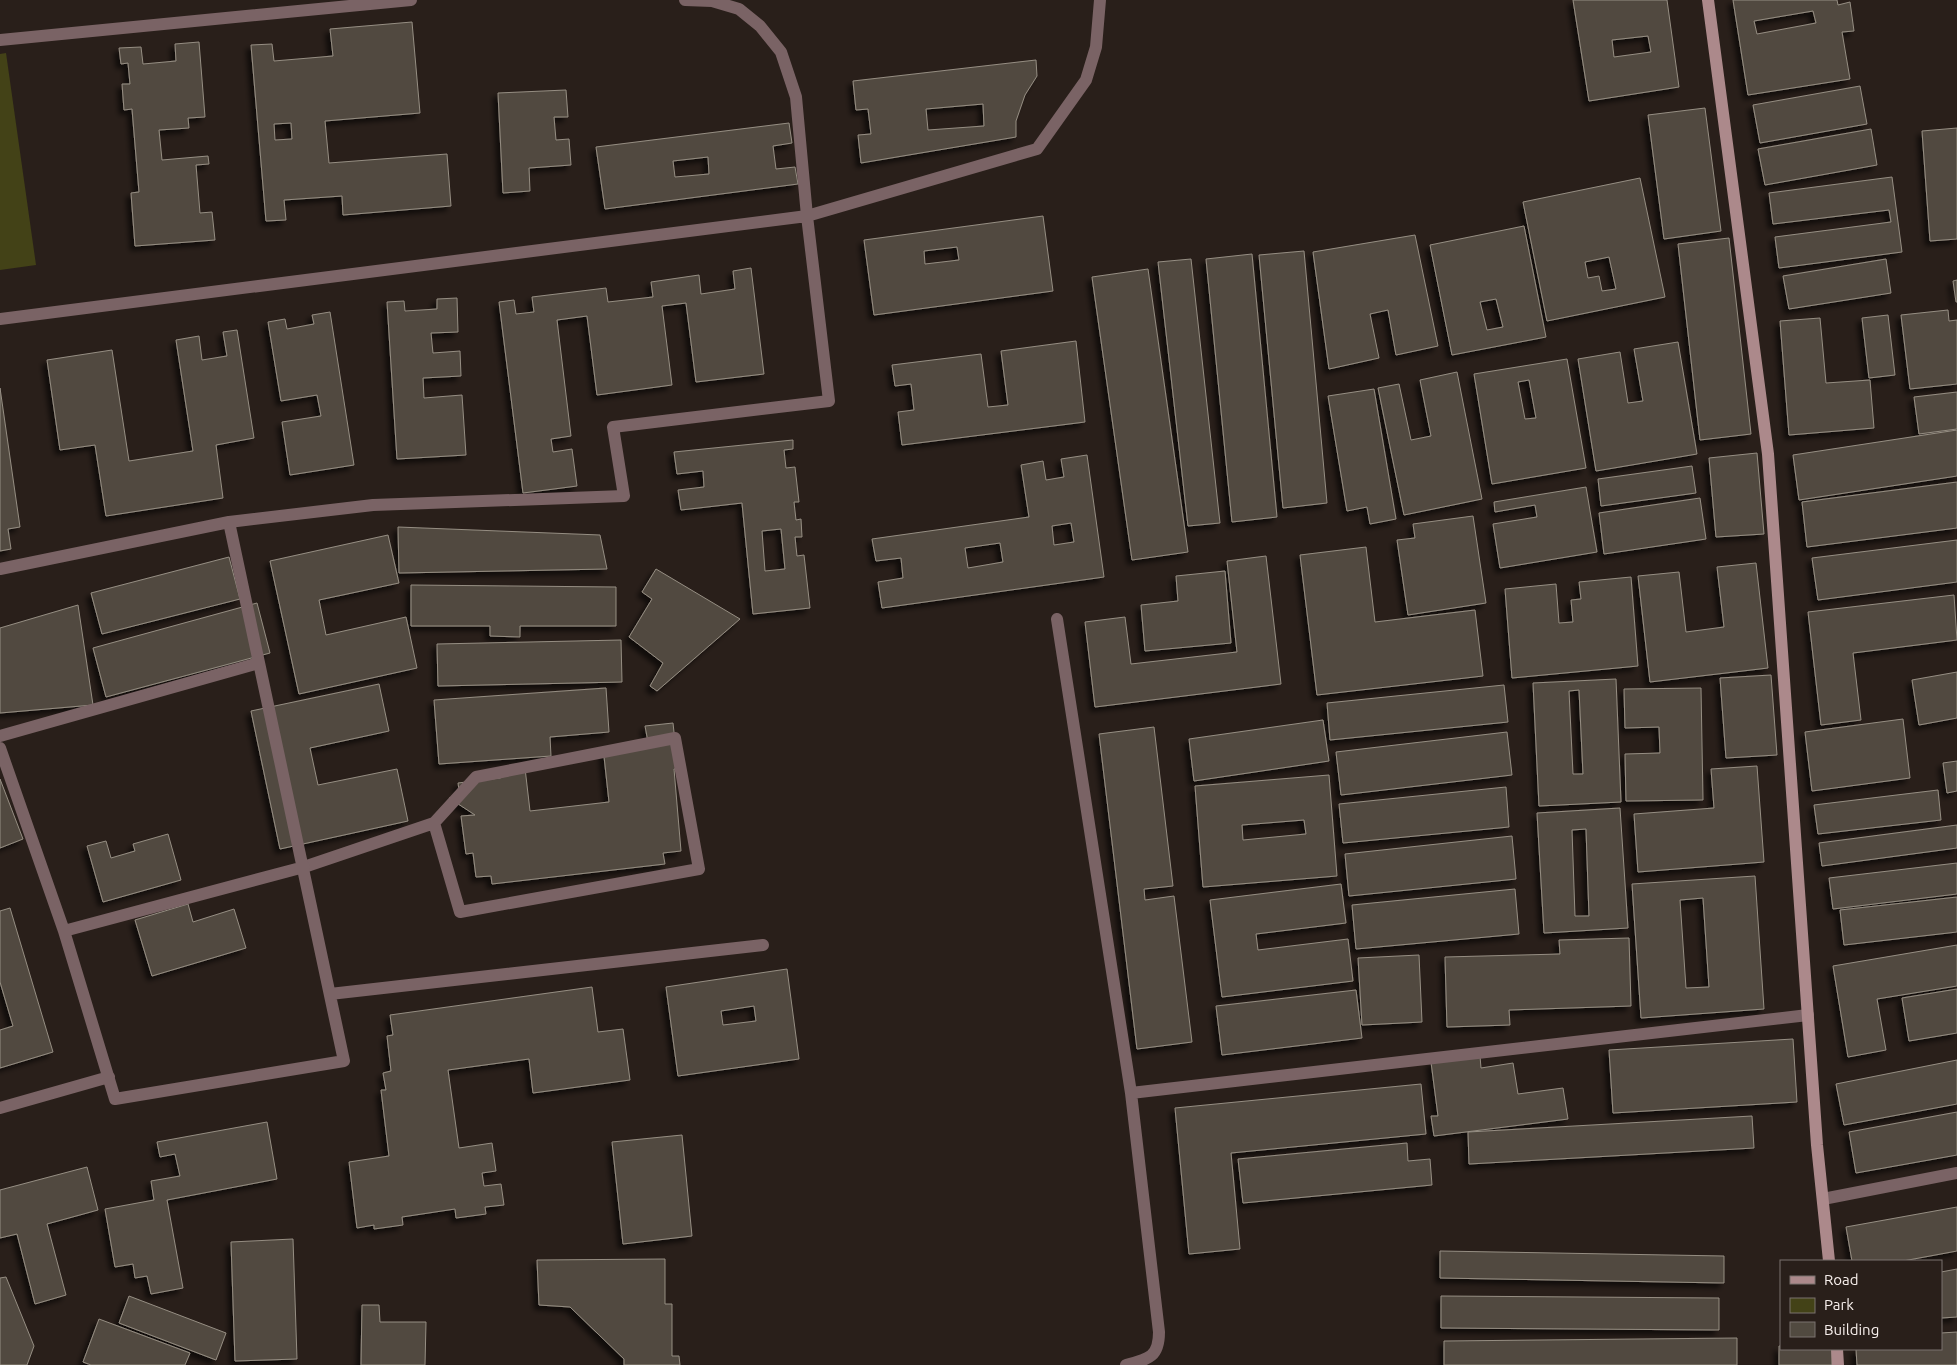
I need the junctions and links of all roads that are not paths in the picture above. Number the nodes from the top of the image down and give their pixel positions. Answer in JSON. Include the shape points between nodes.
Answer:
{"nodes":[{"id":1,"x":411,"y":0,"type":"edge"},
{"id":2,"x":686,"y":0,"type":"edge"},
{"id":3,"x":1100,"y":0,"type":"edge"},
{"id":4,"x":1708,"y":0,"type":"edge"},
{"id":5,"x":0,"y":40,"type":"edge"},
{"id":6,"x":807,"y":216,"type":"junction"},
{"id":7,"x":0,"y":319,"type":"edge"},
{"id":8,"x":229,"y":522,"type":"junction"},
{"id":9,"x":0,"y":569,"type":"edge"},
{"id":10,"x":1057,"y":619,"type":"dead end"},
{"id":11,"x":259,"y":663,"type":"junction"},
{"id":12,"x":0,"y":736,"type":"edge"},
{"id":13,"x":0,"y":748,"type":"edge"},
{"id":14,"x":434,"y":823,"type":"junction"},
{"id":15,"x":304,"y":867,"type":"junction"},
{"id":16,"x":64,"y":931,"type":"junction"},
{"id":17,"x":763,"y":945,"type":"dead end"},
{"id":18,"x":330,"y":994,"type":"junction"},
{"id":19,"x":1808,"y":1015,"type":"junction"},
{"id":20,"x":109,"y":1077,"type":"junction"},
{"id":21,"x":1131,"y":1094,"type":"junction"},
{"id":22,"x":0,"y":1108,"type":"edge"},
{"id":23,"x":1957,"y":1173,"type":"edge"},
{"id":24,"x":1823,"y":1200,"type":"junction"},
{"id":25,"x":1829,"y":1260,"type":"edge"},
{"id":26,"x":1836,"y":1350,"type":"edge"},
{"id":27,"x":1126,"y":1365,"type":"edge"},
{"id":28,"x":1838,"y":1365,"type":"edge"}],
"edges":[{"from":1,"to":5,"type":"street"},
{"from":2,"to":6,"type":"street","via":[[712,1],[739,9],[760,26],[781,52],[796,97]]},
{"from":3,"to":6,"type":"street","via":[[1096,47],[1086,80],[1037,149]]},
{"from":4,"to":19,"type":"street","via":[[1768,454]]},
{"from":6,"to":7,"type":"street"},
{"from":6,"to":8,"type":"street","via":[[830,401],[614,427],[624,496],[373,505]]},
{"from":8,"to":9,"type":"street"},
{"from":8,"to":11,"type":"street"},
{"from":10,"to":21,"type":"street"},
{"from":11,"to":12,"type":"street"},
{"from":11,"to":15,"type":"street"},
{"from":13,"to":16,"type":"street"},
{"from":14,"to":14,"type":"street","via":[[476,777],[675,738],[698,869],[460,912]]},
{"from":14,"to":15,"type":"street"},
{"from":15,"to":16,"type":"street"},
{"from":15,"to":18,"type":"street"},
{"from":16,"to":20,"type":"street"},
{"from":17,"to":18,"type":"street"},
{"from":18,"to":20,"type":"street","via":[[344,1061],[115,1099]]},
{"from":19,"to":21,"type":"street"},
{"from":19,"to":24,"type":"street"},
{"from":20,"to":22,"type":"street"},
{"from":21,"to":27,"type":"street","via":[[1159,1346],[1147,1360]]},
{"from":23,"to":24,"type":"street"},
{"from":24,"to":25,"type":"street"},
{"from":26,"to":28,"type":"street"}]}
